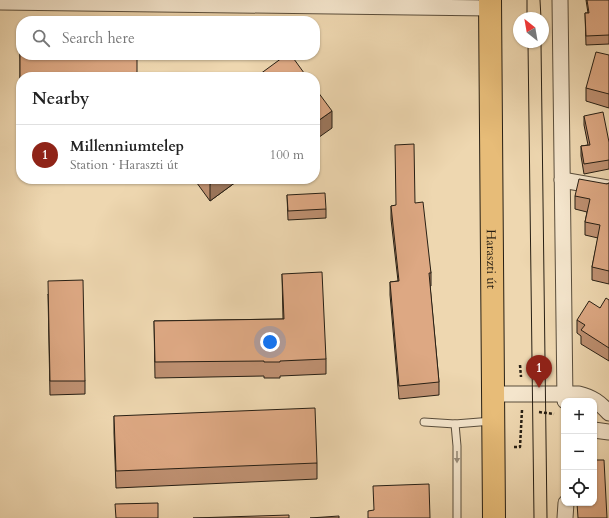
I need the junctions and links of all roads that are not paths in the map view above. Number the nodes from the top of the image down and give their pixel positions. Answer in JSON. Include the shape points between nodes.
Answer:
{"nodes":[{"id":1,"x":560,"y":0,"type":"edge"},
{"id":2,"x":0,"y":2,"type":"edge"},
{"id":3,"x":490,"y":4,"type":"edge"},
{"id":4,"x":562,"y":180,"type":"junction"},
{"id":5,"x":609,"y":188,"type":"edge"},
{"id":6,"x":494,"y":394,"type":"junction"},
{"id":7,"x":565,"y":398,"type":"edge"},
{"id":8,"x":591,"y":398,"type":"edge"},
{"id":9,"x":597,"y":401,"type":"edge"},
{"id":10,"x":609,"y":413,"type":"edge"},
{"id":11,"x":494,"y":421,"type":"junction"},
{"id":12,"x":424,"y":422,"type":"dead end"},
{"id":13,"x":455,"y":424,"type":"junction"},
{"id":14,"x":597,"y":430,"type":"edge"},
{"id":15,"x":609,"y":432,"type":"edge"},
{"id":16,"x":566,"y":506,"type":"edge"},
{"id":17,"x":457,"y":518,"type":"edge"},
{"id":18,"x":494,"y":518,"type":"edge"},
{"id":19,"x":566,"y":518,"type":"edge"}],
"edges":[{"from":1,"to":4,"type":"street"},
{"from":2,"to":3,"type":"street"},
{"from":3,"to":6,"type":"main road","name":"Haraszti út"},
{"from":4,"to":5,"type":"street"},
{"from":4,"to":7,"type":"street"},
{"from":6,"to":7,"type":"street"},
{"from":6,"to":11,"type":"main road","name":"Haraszti út"},
{"from":7,"to":8,"type":"street","via":[[579,394]]},
{"from":9,"to":10,"type":"street"},
{"from":11,"to":13,"type":"lane"},
{"from":11,"to":18,"type":"main road","name":"Haraszti út"},
{"from":12,"to":13,"type":"lane"},
{"from":13,"to":17,"type":"lane","one_way":true},
{"from":14,"to":15,"type":"street"},
{"from":16,"to":19,"type":"street"}]}
